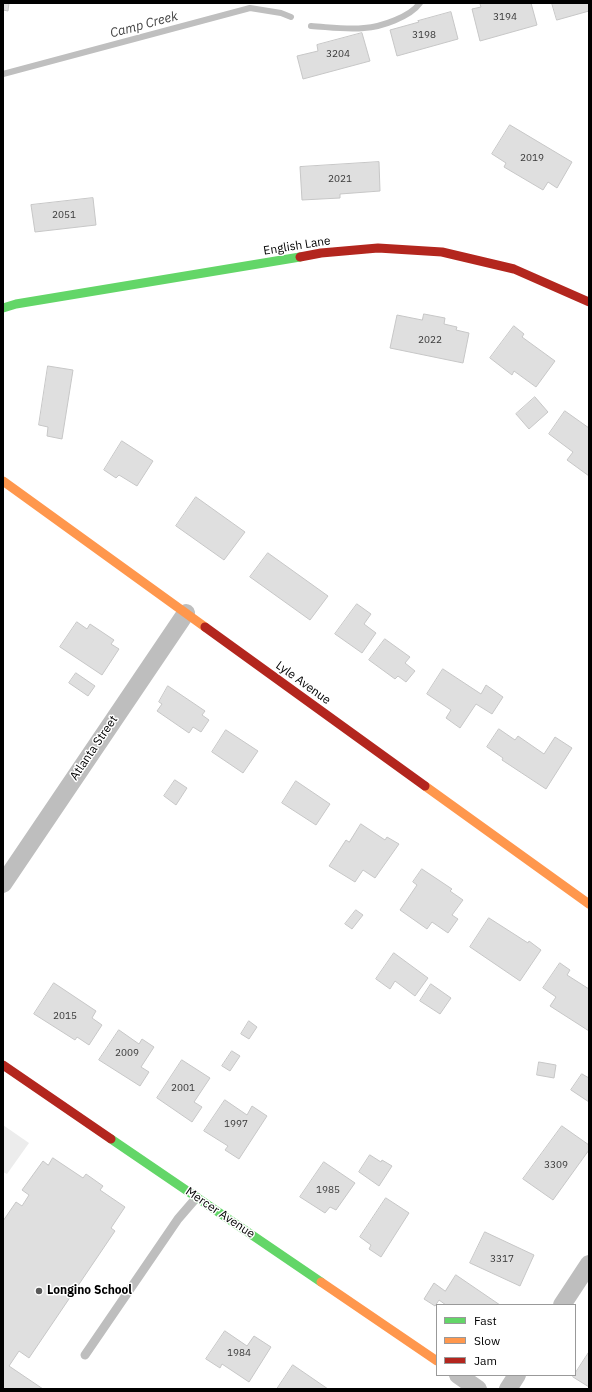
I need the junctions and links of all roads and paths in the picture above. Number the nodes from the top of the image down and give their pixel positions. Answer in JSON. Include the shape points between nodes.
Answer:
{"nodes":[{"id":1,"x":589,"y":302,"type":"edge"},
{"id":2,"x":3,"y":308,"type":"edge"},
{"id":3,"x":3,"y":481,"type":"edge"},
{"id":4,"x":186,"y":613,"type":"junction"},
{"id":5,"x":3,"y":884,"type":"edge"},
{"id":6,"x":589,"y":904,"type":"edge"},
{"id":7,"x":3,"y":1064,"type":"edge"},
{"id":8,"x":197,"y":1197,"type":"junction"},
{"id":9,"x":589,"y":1264,"type":"edge"},
{"id":10,"x":563,"y":1304,"type":"edge"},
{"id":11,"x":85,"y":1355,"type":"dead end"},
{"id":12,"x":436,"y":1360,"type":"edge"},
{"id":13,"x":459,"y":1376,"type":"edge"},
{"id":14,"x":516,"y":1376,"type":"edge"},
{"id":15,"x":478,"y":1389,"type":"edge"},
{"id":16,"x":508,"y":1389,"type":"edge"}],
"edges":[{"from":1,"to":2,"type":"street","name":"English Lane","via":[[514,269],[442,252],[378,248],[321,253]]},
{"from":3,"to":4,"type":"street","name":"Lyle Avenue"},
{"from":4,"to":5,"type":"street","name":"Atlanta Street"},
{"from":4,"to":6,"type":"street","name":"Lyle Avenue"},
{"from":7,"to":8,"type":"street","name":"Mercer Avenue"},
{"from":8,"to":11,"type":"lane","via":[[178,1218]]},
{"from":8,"to":12,"type":"street","name":"Mercer Avenue"},
{"from":9,"to":10,"type":"street"},
{"from":13,"to":15,"type":"street"},
{"from":14,"to":16,"type":"street"}]}
